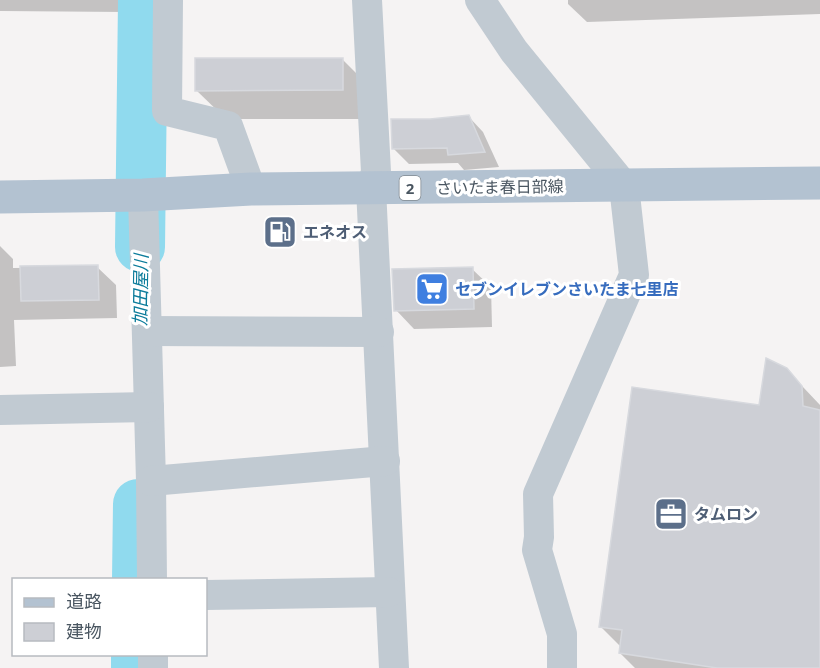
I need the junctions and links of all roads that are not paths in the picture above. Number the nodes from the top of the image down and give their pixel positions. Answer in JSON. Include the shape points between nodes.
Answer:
{"nodes":[{"id":1,"x":168,"y":0,"type":"edge"},
{"id":2,"x":367,"y":0,"type":"edge"},
{"id":3,"x":480,"y":0,"type":"edge"},
{"id":4,"x":820,"y":183,"type":"edge"},
{"id":5,"x":624,"y":186,"type":"junction"},
{"id":6,"x":251,"y":189,"type":"junction"},
{"id":7,"x":371,"y":189,"type":"junction"},
{"id":8,"x":143,"y":195,"type":"junction"},
{"id":9,"x":0,"y":197,"type":"edge"},
{"id":10,"x":147,"y":331,"type":"junction"},
{"id":11,"x":379,"y":332,"type":"junction"},
{"id":12,"x":135,"y":407,"type":"junction"},
{"id":13,"x":0,"y":410,"type":"edge"},
{"id":14,"x":385,"y":461,"type":"junction"},
{"id":15,"x":151,"y":481,"type":"junction"},
{"id":16,"x":152,"y":578,"type":"edge"},
{"id":17,"x":389,"y":592,"type":"junction"},
{"id":18,"x":207,"y":595,"type":"edge"},
{"id":19,"x":394,"y":668,"type":"edge"},
{"id":20,"x":562,"y":668,"type":"edge"}],
"edges":[{"from":1,"to":6,"type":"street","via":[[167,111],[228,126]]},
{"from":2,"to":7,"type":"street","via":[[376,172]]},
{"from":3,"to":5,"type":"street","via":[[514,51]]},
{"from":4,"to":5,"type":"main road","name":"さいたま春日部線","number":"2"},
{"from":5,"to":7,"type":"main road","name":"さいたま春日部線","number":"2"},
{"from":5,"to":20,"type":"street","via":[[634,275],[538,494],[537,550],[562,634]]},
{"from":6,"to":7,"type":"main road","name":"さいたま春日部線","number":"2"},
{"from":6,"to":8,"type":"main road","name":"さいたま春日部線","number":"2"},
{"from":7,"to":11,"type":"street"},
{"from":8,"to":9,"type":"main road","name":"さいたま春日部線","number":"2"},
{"from":8,"to":10,"type":"street"},
{"from":10,"to":11,"type":"street"},
{"from":10,"to":12,"type":"street"},
{"from":11,"to":14,"type":"street"},
{"from":12,"to":13,"type":"street"},
{"from":12,"to":15,"type":"street"},
{"from":14,"to":15,"type":"street"},
{"from":14,"to":17,"type":"street"},
{"from":15,"to":16,"type":"street"},
{"from":17,"to":18,"type":"street"},
{"from":17,"to":19,"type":"street"}]}
